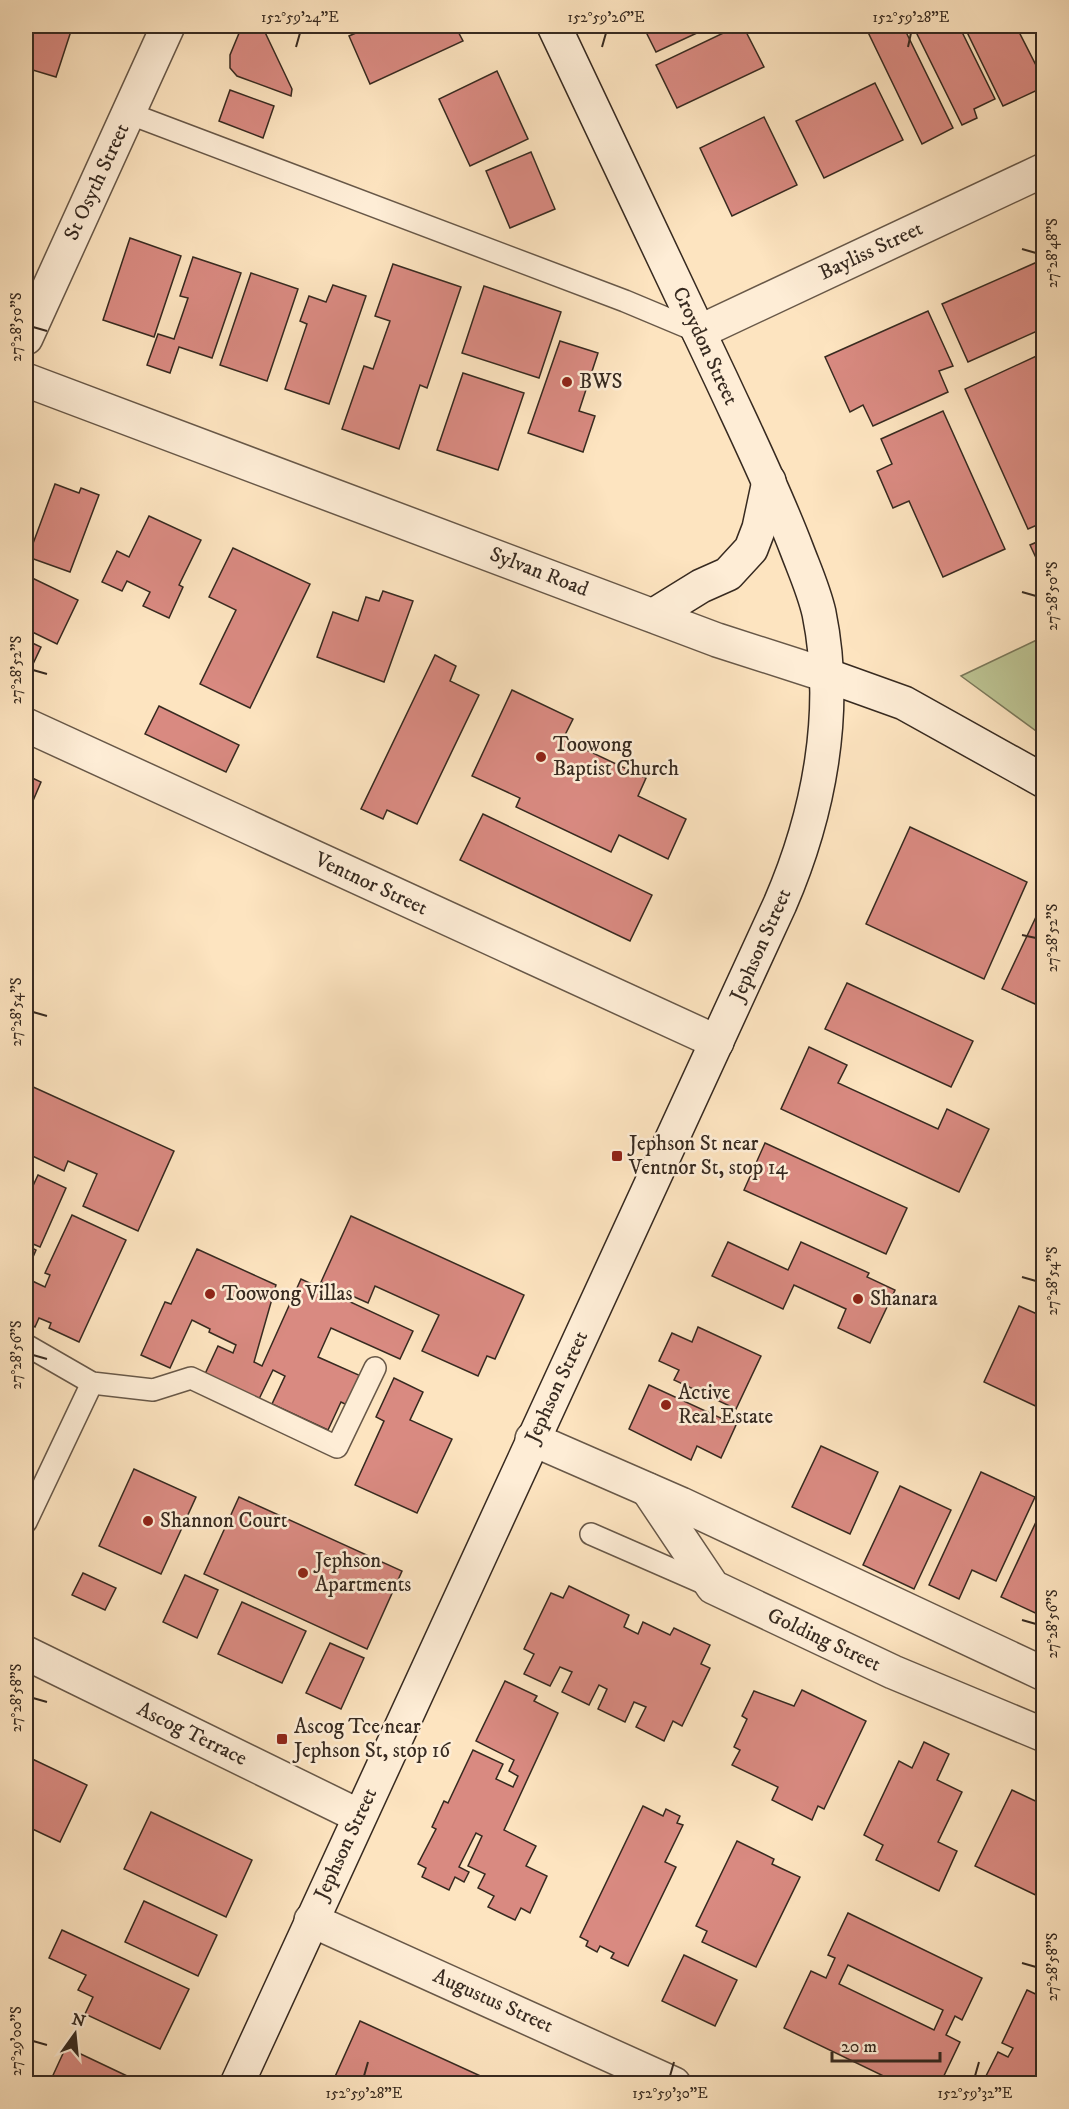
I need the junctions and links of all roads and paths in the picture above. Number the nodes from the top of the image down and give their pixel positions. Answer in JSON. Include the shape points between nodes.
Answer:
{"nodes":[{"id":1,"x":168,"y":26,"type":"edge"},
{"id":2,"x":554,"y":26,"type":"edge"},
{"id":3,"x":128,"y":113,"type":"junction"},
{"id":4,"x":1044,"y":170,"type":"edge"},
{"id":5,"x":699,"y":332,"type":"junction"},
{"id":6,"x":26,"y":338,"type":"edge"},
{"id":7,"x":26,"y":380,"type":"edge"},
{"id":8,"x":769,"y":481,"type":"junction"},
{"id":9,"x":654,"y":615,"type":"junction"},
{"id":10,"x":826,"y":675,"type":"junction"},
{"id":11,"x":26,"y":725,"type":"edge"},
{"id":12,"x":1044,"y":781,"type":"edge"},
{"id":13,"x":717,"y":1042,"type":"junction"},
{"id":14,"x":26,"y":1345,"type":"edge"},
{"id":15,"x":375,"y":1368,"type":"dead end"},
{"id":16,"x":92,"y":1383,"type":"junction"},
{"id":17,"x":532,"y":1440,"type":"junction"},
{"id":18,"x":648,"y":1490,"type":"junction"},
{"id":19,"x":26,"y":1521,"type":"edge"},
{"id":20,"x":591,"y":1534,"type":"dead end"},
{"id":21,"x":719,"y":1590,"type":"junction"},
{"id":22,"x":26,"y":1653,"type":"edge"},
{"id":23,"x":1044,"y":1674,"type":"edge"},
{"id":24,"x":1044,"y":1736,"type":"edge"},
{"id":25,"x":359,"y":1816,"type":"junction"},
{"id":26,"x":311,"y":1920,"type":"junction"},
{"id":27,"x":237,"y":2084,"type":"edge"},
{"id":28,"x":674,"y":2084,"type":"edge"}],
"edges":[{"from":1,"to":3,"type":"street","name":"St Osyth Street"},
{"from":2,"to":5,"type":"street","name":"Croydon Street"},
{"from":3,"to":5,"type":"lane"},
{"from":3,"to":6,"type":"street","name":"St Osyth Street"},
{"from":4,"to":5,"type":"street","name":"Bayliss Street"},
{"from":5,"to":8,"type":"street","name":"Croydon Street"},
{"from":7,"to":9,"type":"street","name":"Sylvan Road"},
{"from":8,"to":9,"type":"street","via":[[751,549],[728,574],[700,586]]},
{"from":8,"to":10,"type":"street","name":"Croydon Street","via":[[819,613]]},
{"from":9,"to":10,"type":"street","name":"Sylvan Road"},
{"from":10,"to":12,"type":"street","name":"Sylvan Road","via":[[903,703]]},
{"from":10,"to":13,"type":"street","name":"Jephson Street","via":[[818,790],[805,840]]},
{"from":11,"to":13,"type":"street","name":"Ventnor Street"},
{"from":13,"to":17,"type":"street","name":"Jephson Street"},
{"from":14,"to":16,"type":"lane"},
{"from":15,"to":16,"type":"lane","via":[[337,1447],[191,1378],[153,1390]]},
{"from":16,"to":19,"type":"lane"},
{"from":17,"to":18,"type":"street"},
{"from":17,"to":25,"type":"street","name":"Jephson Street"},
{"from":18,"to":21,"type":"street","name":"Golding Street","via":[[709,1583]]},
{"from":18,"to":23,"type":"street"},
{"from":20,"to":21,"type":"lane"},
{"from":21,"to":24,"type":"street","name":"Golding Street","via":[[893,1672]]},
{"from":22,"to":25,"type":"street","name":"Ascog Terrace"},
{"from":25,"to":26,"type":"street","name":"Jephson Street"},
{"from":26,"to":27,"type":"street","name":"Jephson Street"},
{"from":26,"to":28,"type":"street","name":"Augustus Street"}]}
